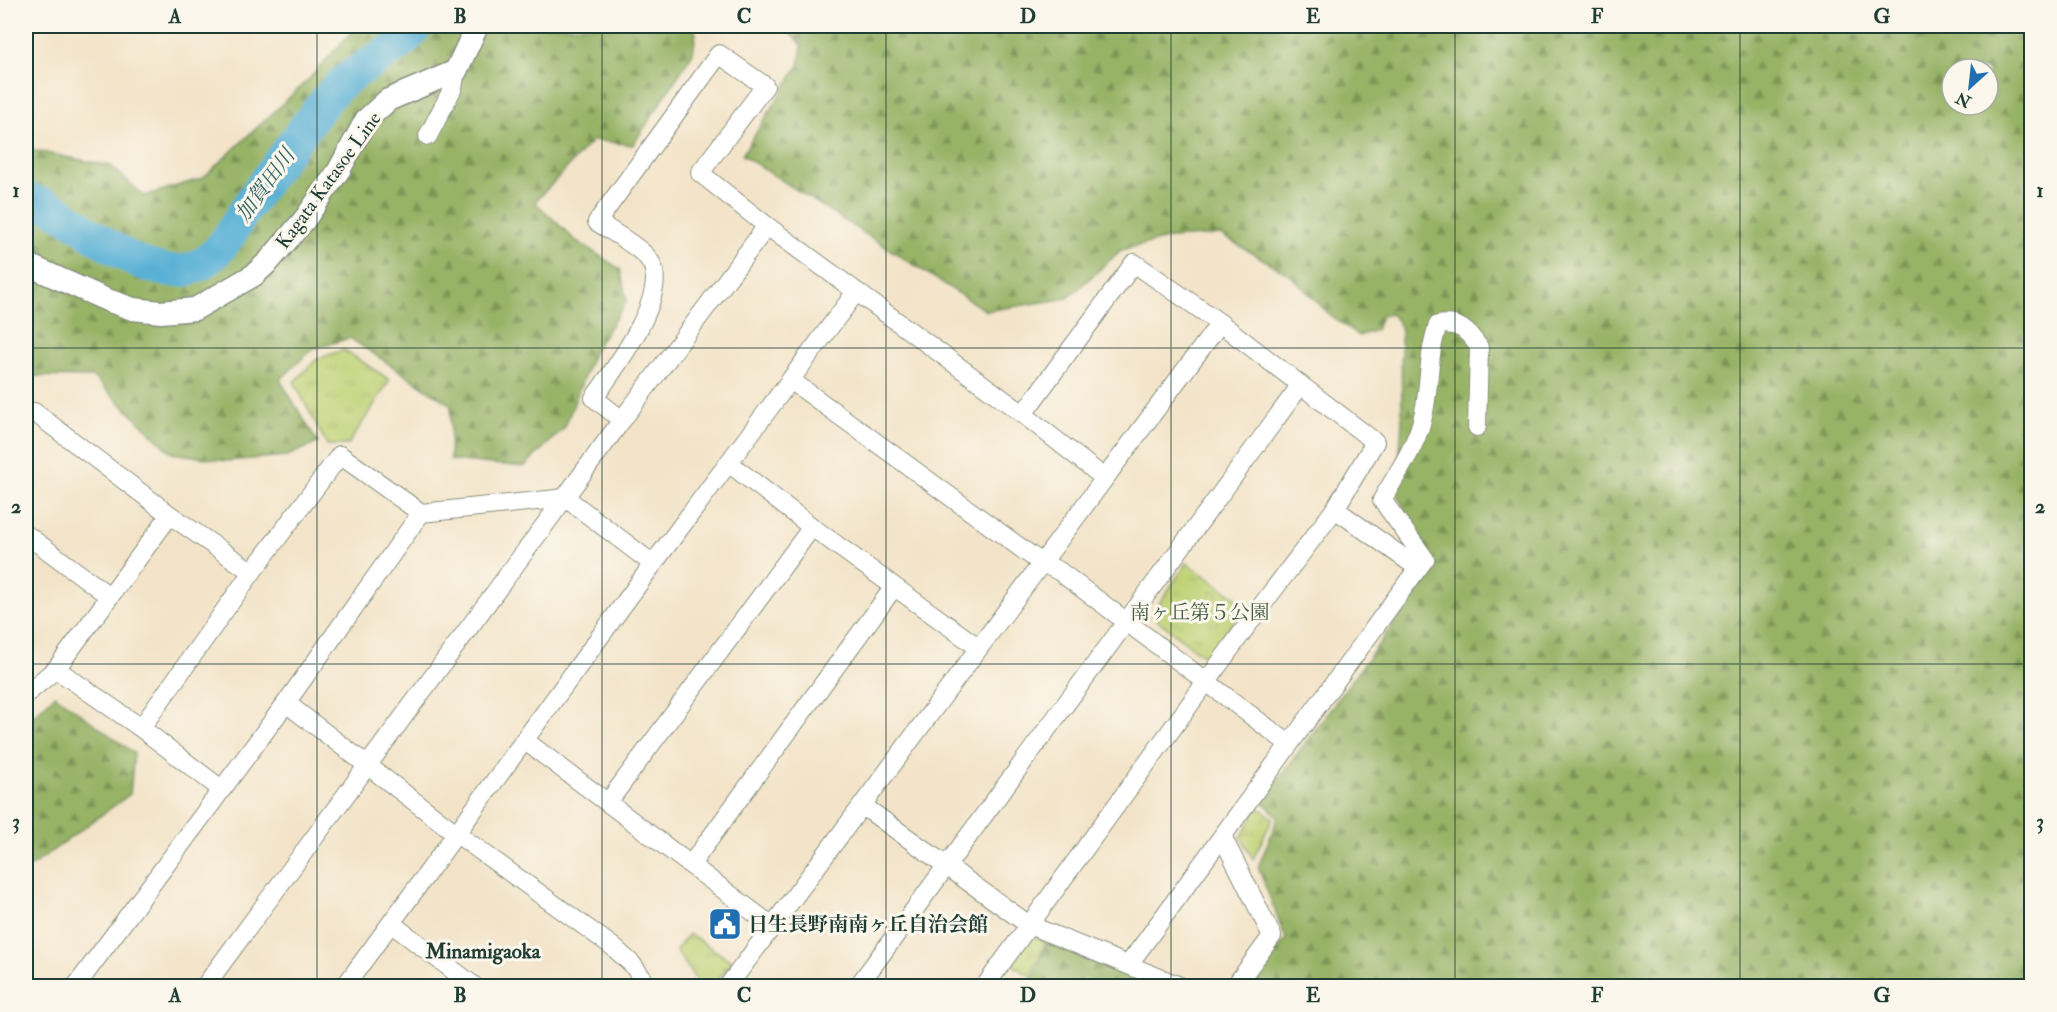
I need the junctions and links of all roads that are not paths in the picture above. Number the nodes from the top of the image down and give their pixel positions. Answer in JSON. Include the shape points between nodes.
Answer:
{"nodes":[{"id":1,"x":477,"y":26,"type":"edge"},
{"id":2,"x":456,"y":71,"type":"junction"},
{"id":3,"x":428,"y":136,"type":"dead end"},
{"id":4,"x":767,"y":226,"type":"junction"},
{"id":5,"x":26,"y":264,"type":"edge"},
{"id":6,"x":856,"y":292,"type":"junction"},
{"id":7,"x":1220,"y":323,"type":"junction"},
{"id":8,"x":792,"y":381,"type":"junction"},
{"id":9,"x":1300,"y":386,"type":"junction"},
{"id":10,"x":26,"y":412,"type":"edge"},
{"id":11,"x":1023,"y":414,"type":"junction"},
{"id":12,"x":622,"y":420,"type":"junction"},
{"id":13,"x":1477,"y":427,"type":"dead end"},
{"id":14,"x":730,"y":464,"type":"junction"},
{"id":15,"x":1103,"y":477,"type":"junction"},
{"id":16,"x":566,"y":498,"type":"junction"},
{"id":17,"x":1335,"y":509,"type":"junction"},
{"id":18,"x":421,"y":513,"type":"junction"},
{"id":19,"x":170,"y":515,"type":"junction"},
{"id":20,"x":812,"y":528,"type":"junction"},
{"id":21,"x":26,"y":535,"type":"edge"},
{"id":22,"x":1040,"y":562,"type":"junction"},
{"id":23,"x":653,"y":564,"type":"junction"},
{"id":24,"x":1418,"y":568,"type":"junction"},
{"id":25,"x":252,"y":572,"type":"junction"},
{"id":26,"x":894,"y":587,"type":"junction"},
{"id":27,"x":109,"y":596,"type":"junction"},
{"id":28,"x":1128,"y":622,"type":"junction"},
{"id":29,"x":979,"y":648,"type":"junction"},
{"id":30,"x":56,"y":669,"type":"junction"},
{"id":31,"x":1207,"y":682,"type":"junction"},
{"id":32,"x":26,"y":694,"type":"edge"},
{"id":33,"x":286,"y":703,"type":"junction"},
{"id":34,"x":141,"y":728,"type":"junction"},
{"id":35,"x":524,"y":740,"type":"junction"},
{"id":36,"x":1289,"y":744,"type":"junction"},
{"id":37,"x":368,"y":765,"type":"junction"},
{"id":38,"x":221,"y":789,"type":"junction"},
{"id":39,"x":609,"y":801,"type":"junction"},
{"id":40,"x":863,"y":806,"type":"junction"},
{"id":41,"x":457,"y":834,"type":"junction"},
{"id":42,"x":1223,"y":838,"type":"junction"},
{"id":43,"x":692,"y":863,"type":"junction"},
{"id":44,"x":947,"y":866,"type":"junction"},
{"id":45,"x":392,"y":924,"type":"junction"},
{"id":46,"x":1029,"y":925,"type":"junction"},
{"id":47,"x":772,"y":926,"type":"junction"},
{"id":48,"x":1128,"y":964,"type":"junction"},
{"id":49,"x":76,"y":987,"type":"edge"},
{"id":50,"x":205,"y":987,"type":"edge"},
{"id":51,"x":345,"y":987,"type":"edge"},
{"id":52,"x":474,"y":987,"type":"edge"},
{"id":53,"x":648,"y":987,"type":"edge"},
{"id":54,"x":728,"y":987,"type":"edge"},
{"id":55,"x":858,"y":987,"type":"edge"},
{"id":56,"x":985,"y":987,"type":"edge"},
{"id":57,"x":1180,"y":987,"type":"edge"},
{"id":58,"x":1235,"y":987,"type":"edge"}],
"edges":[{"from":1,"to":2,"type":"main road"},
{"from":2,"to":3,"type":"street","via":[[453,88]]},
{"from":2,"to":5,"type":"main road","name":"Kagata Katasoe Line","via":[[388,100],[366,120],[339,170],[269,261],[254,275],[195,309],[133,309]]},
{"from":4,"to":6,"type":"street"},
{"from":4,"to":12,"type":"street"},
{"from":4,"to":12,"type":"street","via":[[700,173],[765,86],[719,54],[597,222],[650,259],[655,274],[637,338],[594,398]]},
{"from":6,"to":8,"type":"street"},
{"from":6,"to":11,"type":"street"},
{"from":7,"to":9,"type":"street"},
{"from":7,"to":11,"type":"street","via":[[1134,263]]},
{"from":7,"to":15,"type":"street"},
{"from":8,"to":14,"type":"street"},
{"from":8,"to":22,"type":"street"},
{"from":9,"to":17,"type":"street","via":[[1375,442]]},
{"from":9,"to":28,"type":"street"},
{"from":10,"to":19,"type":"street","via":[[34,412]]},
{"from":11,"to":15,"type":"street"},
{"from":12,"to":16,"type":"street"},
{"from":13,"to":24,"type":"street","via":[[1479,346],[1462,327],[1438,325],[1432,341],[1417,439],[1382,500],[1425,559]]},
{"from":14,"to":20,"type":"street"},
{"from":14,"to":23,"type":"street"},
{"from":15,"to":22,"type":"street"},
{"from":16,"to":18,"type":"street"},
{"from":16,"to":23,"type":"street"},
{"from":16,"to":37,"type":"street"},
{"from":17,"to":24,"type":"street"},
{"from":17,"to":31,"type":"street"},
{"from":18,"to":25,"type":"street","via":[[340,455]]},
{"from":18,"to":33,"type":"street"},
{"from":19,"to":25,"type":"street"},
{"from":19,"to":27,"type":"street"},
{"from":20,"to":26,"type":"street"},
{"from":20,"to":39,"type":"street"},
{"from":21,"to":27,"type":"street"},
{"from":22,"to":28,"type":"street","via":[[1059,571]]},
{"from":22,"to":29,"type":"street"},
{"from":23,"to":35,"type":"street"},
{"from":24,"to":36,"type":"street"},
{"from":25,"to":34,"type":"street"},
{"from":26,"to":29,"type":"street"},
{"from":26,"to":43,"type":"street"},
{"from":27,"to":30,"type":"street"},
{"from":28,"to":31,"type":"street"},
{"from":28,"to":44,"type":"street"},
{"from":29,"to":40,"type":"street"},
{"from":30,"to":32,"type":"street"},
{"from":30,"to":34,"type":"street"},
{"from":31,"to":36,"type":"street"},
{"from":31,"to":46,"type":"street"},
{"from":33,"to":37,"type":"street"},
{"from":33,"to":38,"type":"street"},
{"from":34,"to":38,"type":"street"},
{"from":35,"to":39,"type":"street"},
{"from":35,"to":41,"type":"street"},
{"from":36,"to":42,"type":"street"},
{"from":37,"to":41,"type":"street"},
{"from":37,"to":50,"type":"street"},
{"from":38,"to":49,"type":"street"},
{"from":39,"to":43,"type":"street"},
{"from":40,"to":44,"type":"street"},
{"from":40,"to":47,"type":"street"},
{"from":41,"to":45,"type":"street"},
{"from":41,"to":53,"type":"street","via":[[612,946],[632,964]]},
{"from":42,"to":48,"type":"street"},
{"from":42,"to":58,"type":"street","via":[[1272,936]]},
{"from":43,"to":47,"type":"street"},
{"from":44,"to":46,"type":"street"},
{"from":44,"to":55,"type":"street"},
{"from":45,"to":51,"type":"street"},
{"from":45,"to":52,"type":"street"},
{"from":46,"to":48,"type":"street"},
{"from":46,"to":56,"type":"street"},
{"from":47,"to":54,"type":"street"},
{"from":48,"to":57,"type":"street"}]}
